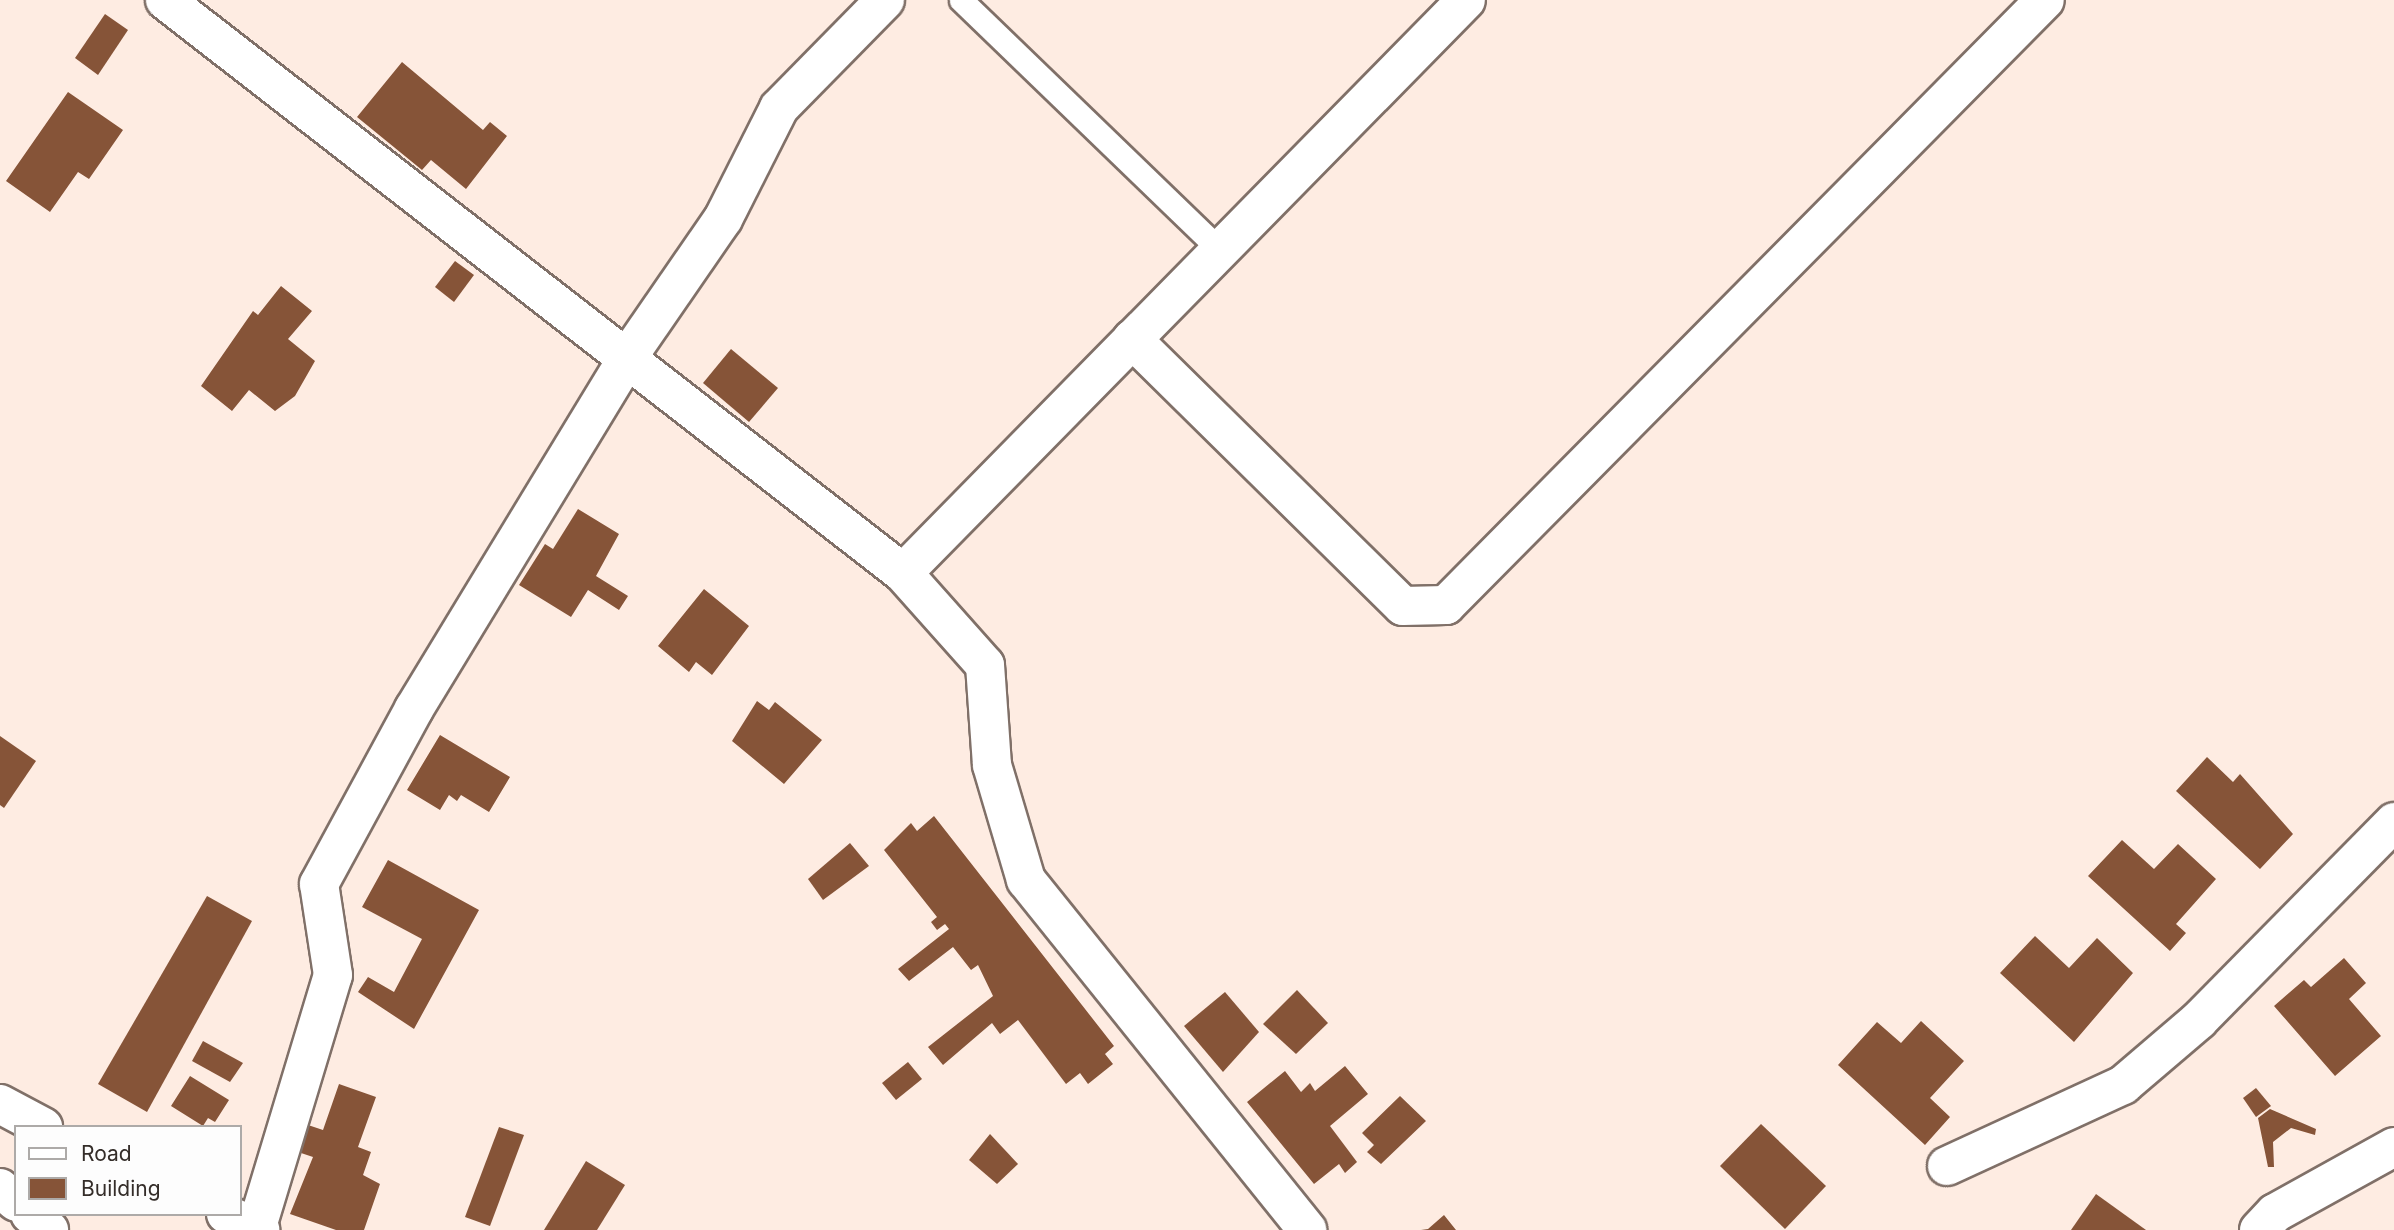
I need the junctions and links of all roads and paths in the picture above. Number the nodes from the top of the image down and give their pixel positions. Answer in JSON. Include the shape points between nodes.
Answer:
{"nodes":[{"id":1,"x":165,"y":0,"type":"edge"},
{"id":2,"x":885,"y":0,"type":"edge"},
{"id":3,"x":961,"y":0,"type":"edge"},
{"id":4,"x":1466,"y":0,"type":"edge"},
{"id":5,"x":2045,"y":0,"type":"edge"},
{"id":6,"x":1220,"y":250,"type":"junction"},
{"id":7,"x":1132,"y":340,"type":"junction"},
{"id":8,"x":627,"y":358,"type":"junction"},
{"id":9,"x":903,"y":573,"type":"junction"},
{"id":10,"x":2394,"y":822,"type":"edge"},
{"id":11,"x":0,"y":1104,"type":"edge"},
{"id":12,"x":39,"y":1125,"type":"edge"},
{"id":13,"x":2394,"y":1146,"type":"edge"},
{"id":14,"x":1947,"y":1166,"type":"dead end"},
{"id":15,"x":0,"y":1188,"type":"edge"},
{"id":16,"x":14,"y":1200,"type":"edge"},
{"id":17,"x":32,"y":1216,"type":"edge"},
{"id":18,"x":230,"y":1216,"type":"edge"},
{"id":19,"x":49,"y":1230,"type":"edge"},
{"id":20,"x":258,"y":1230,"type":"edge"},
{"id":21,"x":1307,"y":1230,"type":"edge"},
{"id":22,"x":2259,"y":1230,"type":"edge"}],
"edges":[{"from":1,"to":8,"type":"street"},
{"from":2,"to":8,"type":"street","via":[[779,108],[723,219]]},
{"from":3,"to":6,"type":"lane"},
{"from":4,"to":6,"type":"street"},
{"from":5,"to":7,"type":"street","via":[[1446,605],[1403,606]]},
{"from":6,"to":7,"type":"street"},
{"from":7,"to":9,"type":"street"},
{"from":8,"to":9,"type":"street"},
{"from":8,"to":20,"type":"street","via":[[414,709],[319,884],[333,975]]},
{"from":9,"to":21,"type":"street","via":[[985,665],[992,765],[1026,880]]},
{"from":10,"to":14,"type":"street","via":[[2199,1020],[2123,1085]]},
{"from":11,"to":12,"type":"street"},
{"from":13,"to":22,"type":"street","via":[[2275,1213]]},
{"from":15,"to":16,"type":"street"},
{"from":17,"to":19,"type":"street"},
{"from":18,"to":20,"type":"street"}]}
